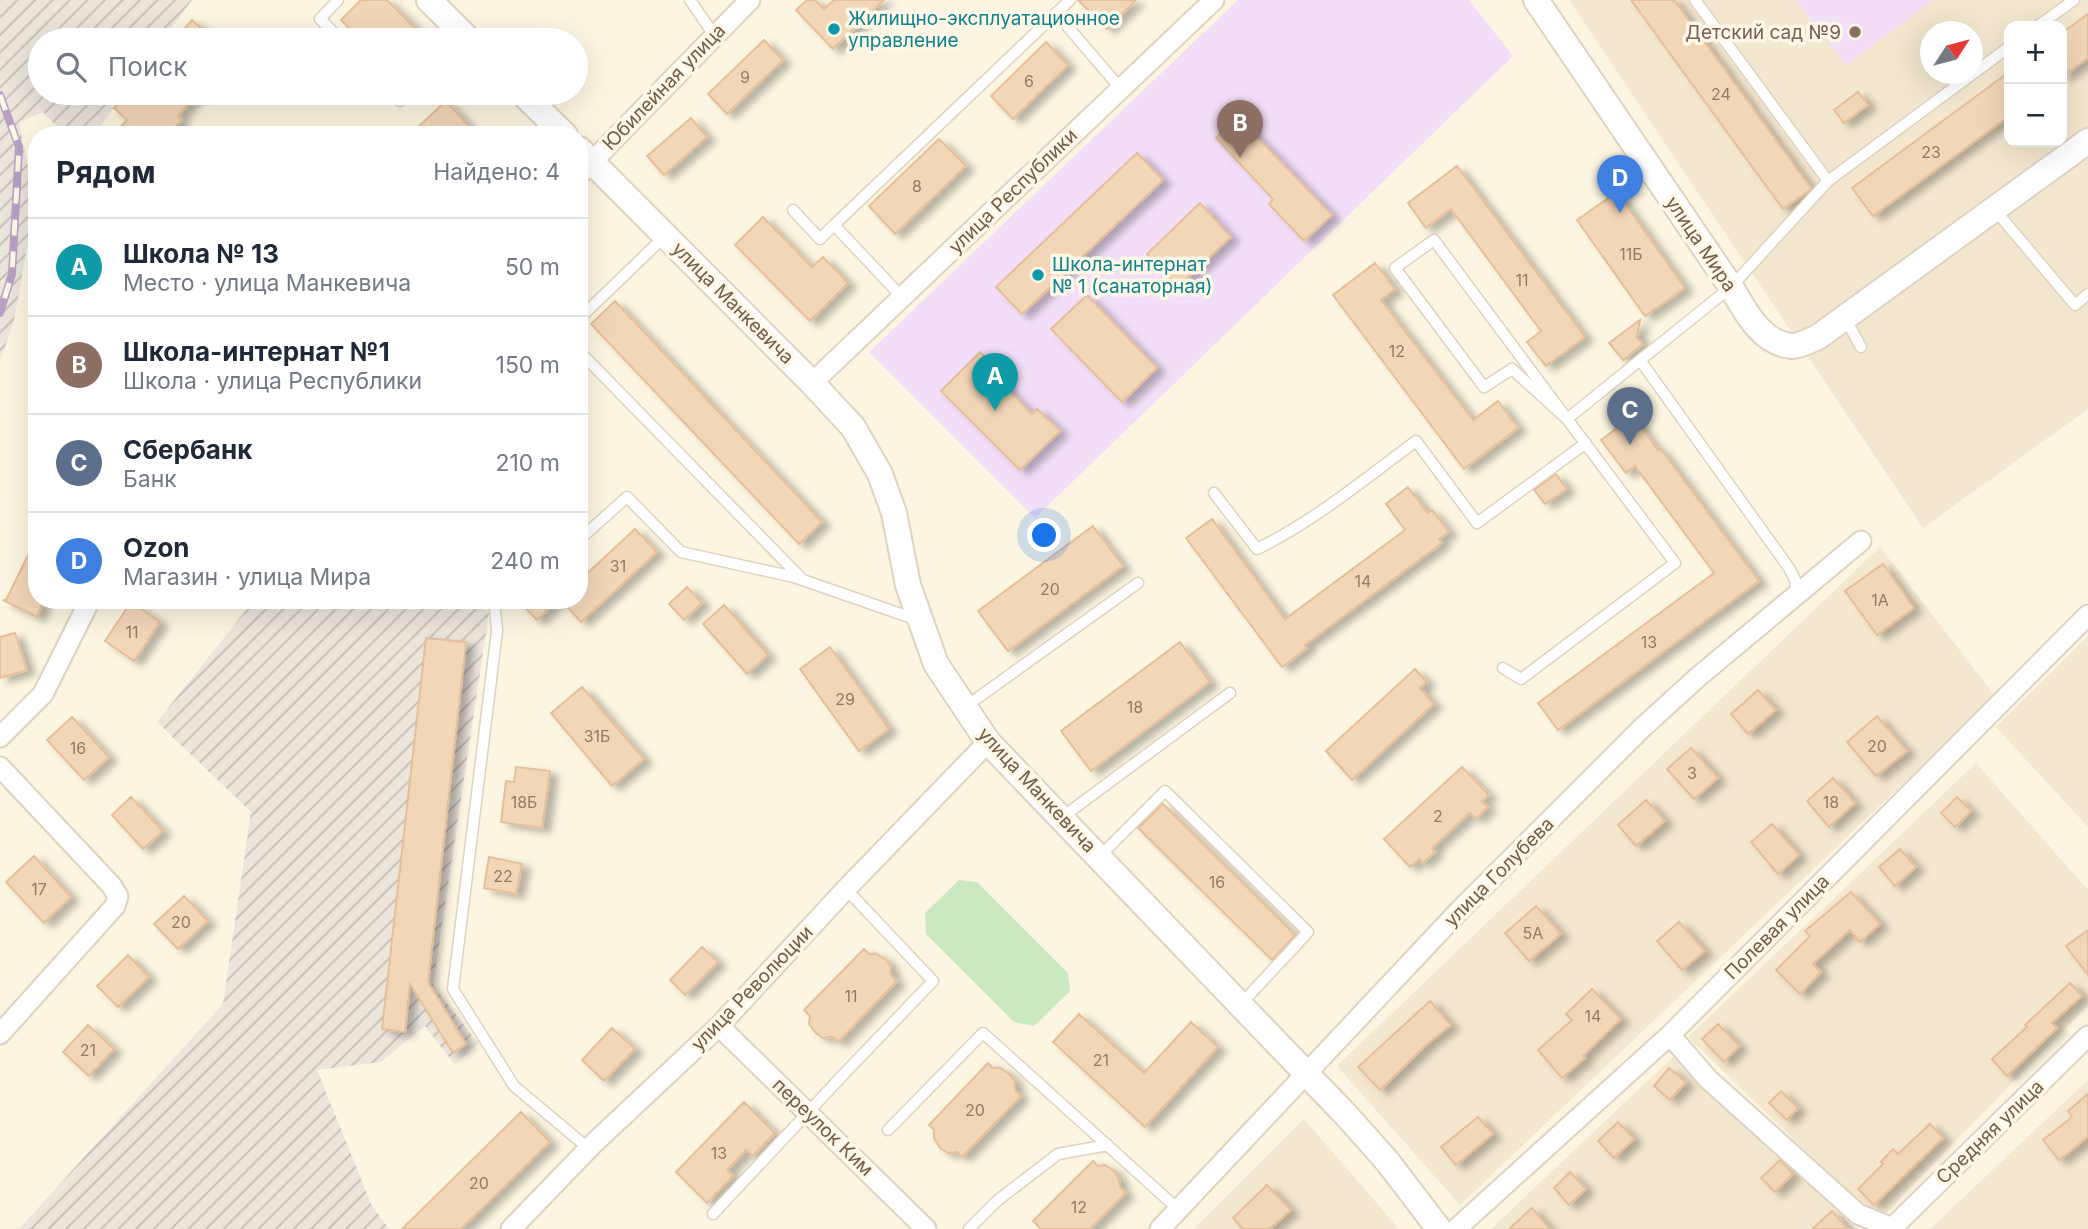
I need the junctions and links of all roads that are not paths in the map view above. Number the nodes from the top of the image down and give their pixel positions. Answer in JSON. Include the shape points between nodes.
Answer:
{"nodes":[{"id":1,"x":338,"y":0,"type":"edge"},
{"id":2,"x":429,"y":0,"type":"edge"},
{"id":3,"x":690,"y":0,"type":"edge"},
{"id":4,"x":750,"y":0,"type":"edge"},
{"id":5,"x":1070,"y":0,"type":"edge"},
{"id":6,"x":1214,"y":0,"type":"edge"},
{"id":7,"x":1536,"y":0,"type":"edge"},
{"id":8,"x":1695,"y":0,"type":"edge"},
{"id":9,"x":2074,"y":0,"type":"edge"},
{"id":10,"x":1056,"y":13,"type":"junction"},
{"id":11,"x":2045,"y":21,"type":"edge"},
{"id":12,"x":329,"y":28,"type":"edge"},
{"id":13,"x":457,"y":28,"type":"edge"},
{"id":14,"x":714,"y":35,"type":"junction"},
{"id":15,"x":2004,"y":51,"type":"edge"},
{"id":16,"x":1121,"y":89,"type":"junction"},
{"id":17,"x":534,"y":105,"type":"edge"},
{"id":18,"x":556,"y":126,"type":"edge"},
{"id":19,"x":2088,"y":141,"type":"edge"},
{"id":20,"x":588,"y":158,"type":"edge"},
{"id":21,"x":588,"y":166,"type":"edge"},
{"id":22,"x":1828,"y":181,"type":"junction"},
{"id":23,"x":793,"y":210,"type":"dead end"},
{"id":24,"x":1995,"y":210,"type":"junction"},
{"id":25,"x":834,"y":225,"type":"junction"},
{"id":26,"x":665,"y":236,"type":"junction"},
{"id":27,"x":1731,"y":287,"type":"junction"},
{"id":28,"x":2088,"y":294,"type":"edge"},
{"id":29,"x":902,"y":297,"type":"junction"},
{"id":30,"x":588,"y":310,"type":"edge"},
{"id":31,"x":1844,"y":317,"type":"junction"},
{"id":32,"x":1861,"y":347,"type":"dead end"},
{"id":33,"x":588,"y":360,"type":"edge"},
{"id":34,"x":1640,"y":360,"type":"junction"},
{"id":35,"x":812,"y":383,"type":"junction"},
{"id":36,"x":1566,"y":419,"type":"junction"},
{"id":37,"x":1586,"y":443,"type":"junction"},
{"id":38,"x":1214,"y":493,"type":"dead end"},
{"id":39,"x":588,"y":532,"type":"edge"},
{"id":40,"x":1861,"y":541,"type":"dead end"},
{"id":41,"x":803,"y":580,"type":"junction"},
{"id":42,"x":1138,"y":583,"type":"dead end"},
{"id":43,"x":1797,"y":593,"type":"junction"},
{"id":44,"x":85,"y":609,"type":"edge"},
{"id":45,"x":495,"y":609,"type":"edge"},
{"id":46,"x":2088,"y":615,"type":"edge"},
{"id":47,"x":920,"y":621,"type":"junction"},
{"id":48,"x":1503,"y":668,"type":"dead end"},
{"id":49,"x":1230,"y":693,"type":"dead end"},
{"id":50,"x":965,"y":708,"type":"junction"},
{"id":51,"x":0,"y":737,"type":"edge"},
{"id":52,"x":988,"y":742,"type":"junction"},
{"id":53,"x":0,"y":767,"type":"edge"},
{"id":54,"x":1060,"y":818,"type":"junction"},
{"id":55,"x":1098,"y":858,"type":"junction"},
{"id":56,"x":846,"y":889,"type":"junction"},
{"id":57,"x":1239,"y":1005,"type":"junction"},
{"id":58,"x":719,"y":1026,"type":"junction"},
{"id":59,"x":0,"y":1034,"type":"edge"},
{"id":60,"x":1670,"y":1035,"type":"junction"},
{"id":61,"x":2088,"y":1036,"type":"edge"},
{"id":62,"x":1305,"y":1074,"type":"junction"},
{"id":63,"x":807,"y":1112,"type":"junction"},
{"id":64,"x":888,"y":1130,"type":"dead end"},
{"id":65,"x":1108,"y":1145,"type":"junction"},
{"id":66,"x":589,"y":1148,"type":"junction"},
{"id":67,"x":1179,"y":1210,"type":"junction"},
{"id":68,"x":713,"y":1214,"type":"dead end"},
{"id":69,"x":1893,"y":1228,"type":"edge"},
{"id":70,"x":511,"y":1229,"type":"edge"},
{"id":71,"x":926,"y":1229,"type":"edge"},
{"id":72,"x":969,"y":1229,"type":"edge"},
{"id":73,"x":1160,"y":1229,"type":"edge"},
{"id":74,"x":1439,"y":1229,"type":"edge"},
{"id":75,"x":1456,"y":1229,"type":"edge"}],
"edges":[{"from":1,"to":12,"type":"lane","via":[[320,19]]},
{"from":2,"to":13,"type":"street"},
{"from":3,"to":14,"type":"lane"},
{"from":4,"to":14,"type":"street","name":"Юбилейная улица"},
{"from":5,"to":10,"type":"lane"},
{"from":6,"to":16,"type":"street","name":"улица Республики"},
{"from":7,"to":27,"type":"street","name":"улица Мира"},
{"from":8,"to":22,"type":"lane"},
{"from":9,"to":11,"type":"lane"},
{"from":10,"to":16,"type":"lane"},
{"from":10,"to":25,"type":"lane"},
{"from":14,"to":20,"type":"street","name":"Юбилейная улица"},
{"from":15,"to":22,"type":"lane"},
{"from":16,"to":29,"type":"street","name":"улица Республики"},
{"from":17,"to":18,"type":"street"},
{"from":19,"to":24,"type":"street"},
{"from":21,"to":26,"type":"street","name":"улица Манкевича"},
{"from":22,"to":27,"type":"lane"},
{"from":23,"to":25,"type":"lane","via":[[820,239]]},
{"from":24,"to":28,"type":"lane","via":[[2075,305]]},
{"from":24,"to":31,"type":"street"},
{"from":25,"to":29,"type":"lane"},
{"from":26,"to":30,"type":"lane"},
{"from":26,"to":35,"type":"street","name":"улица Манкевича"},
{"from":27,"to":31,"type":"street","name":"улица Мира","via":[[1751,321],[1772,339],[1793,346],[1818,337]]},
{"from":27,"to":34,"type":"lane"},
{"from":29,"to":35,"type":"street","name":"улица Республики"},
{"from":31,"to":32,"type":"lane"},
{"from":33,"to":41,"type":"lane"},
{"from":34,"to":36,"type":"lane"},
{"from":34,"to":43,"type":"lane","via":[[1789,568]]},
{"from":35,"to":47,"type":"street","name":"улица Манкевича","via":[[853,427],[880,474]]},
{"from":36,"to":36,"type":"lane","via":[[1434,240],[1395,268],[1484,387],[1512,369]]},
{"from":36,"to":37,"type":"lane"},
{"from":37,"to":38,"type":"lane","via":[[1477,523],[1416,441],[1337,500],[1257,550]]},
{"from":37,"to":48,"type":"lane","via":[[1675,563],[1529,674],[1521,678]]},
{"from":39,"to":41,"type":"lane","via":[[626,497],[681,552]]},
{"from":40,"to":43,"type":"street","name":"улица Голубева"},
{"from":41,"to":47,"type":"lane"},
{"from":42,"to":50,"type":"lane"},
{"from":43,"to":62,"type":"street","name":"улица Голубева","via":[[1642,729],[1459,911]]},
{"from":44,"to":51,"type":"street","via":[[43,694]]},
{"from":45,"to":66,"type":"lane","via":[[497,631],[453,989],[514,1086]]},
{"from":46,"to":60,"type":"street","name":"Полевая улица"},
{"from":47,"to":50,"type":"street","name":"улица Манкевича","via":[[936,664]]},
{"from":49,"to":54,"type":"lane"},
{"from":50,"to":52,"type":"street","name":"улица Манкевича"},
{"from":52,"to":54,"type":"street","name":"улица Манкевича"},
{"from":52,"to":56,"type":"street","name":"улица Революции"},
{"from":53,"to":59,"type":"street","via":[[118,896],[115,906]]},
{"from":54,"to":55,"type":"street","name":"улица Манкевича"},
{"from":55,"to":57,"type":"street","name":"улица Манкевича"},
{"from":55,"to":57,"type":"lane","via":[[1165,791],[1308,932]]},
{"from":56,"to":58,"type":"street","name":"улица Революции"},
{"from":56,"to":63,"type":"lane","via":[[933,981]]},
{"from":57,"to":62,"type":"street","name":"улица Манкевича"},
{"from":58,"to":63,"type":"street","name":"переулок Ким"},
{"from":58,"to":66,"type":"street","name":"улица Революции"},
{"from":60,"to":69,"type":"street","via":[[1708,1079],[1858,1214]]},
{"from":60,"to":75,"type":"street","name":"Полевая улица"},
{"from":61,"to":69,"type":"street","name":"Средняя улица"},
{"from":62,"to":67,"type":"street","name":"улица Голубева"},
{"from":62,"to":74,"type":"street","name":"улица Манкевича","via":[[1387,1161]]},
{"from":63,"to":68,"type":"lane"},
{"from":63,"to":71,"type":"street","name":"переулок Ким"},
{"from":64,"to":65,"type":"lane","via":[[983,1033]]},
{"from":65,"to":67,"type":"lane"},
{"from":65,"to":72,"type":"lane","via":[[1058,1154]]},
{"from":66,"to":70,"type":"street","name":"улица Революции"},
{"from":67,"to":73,"type":"street","name":"улица Голубева"}]}
